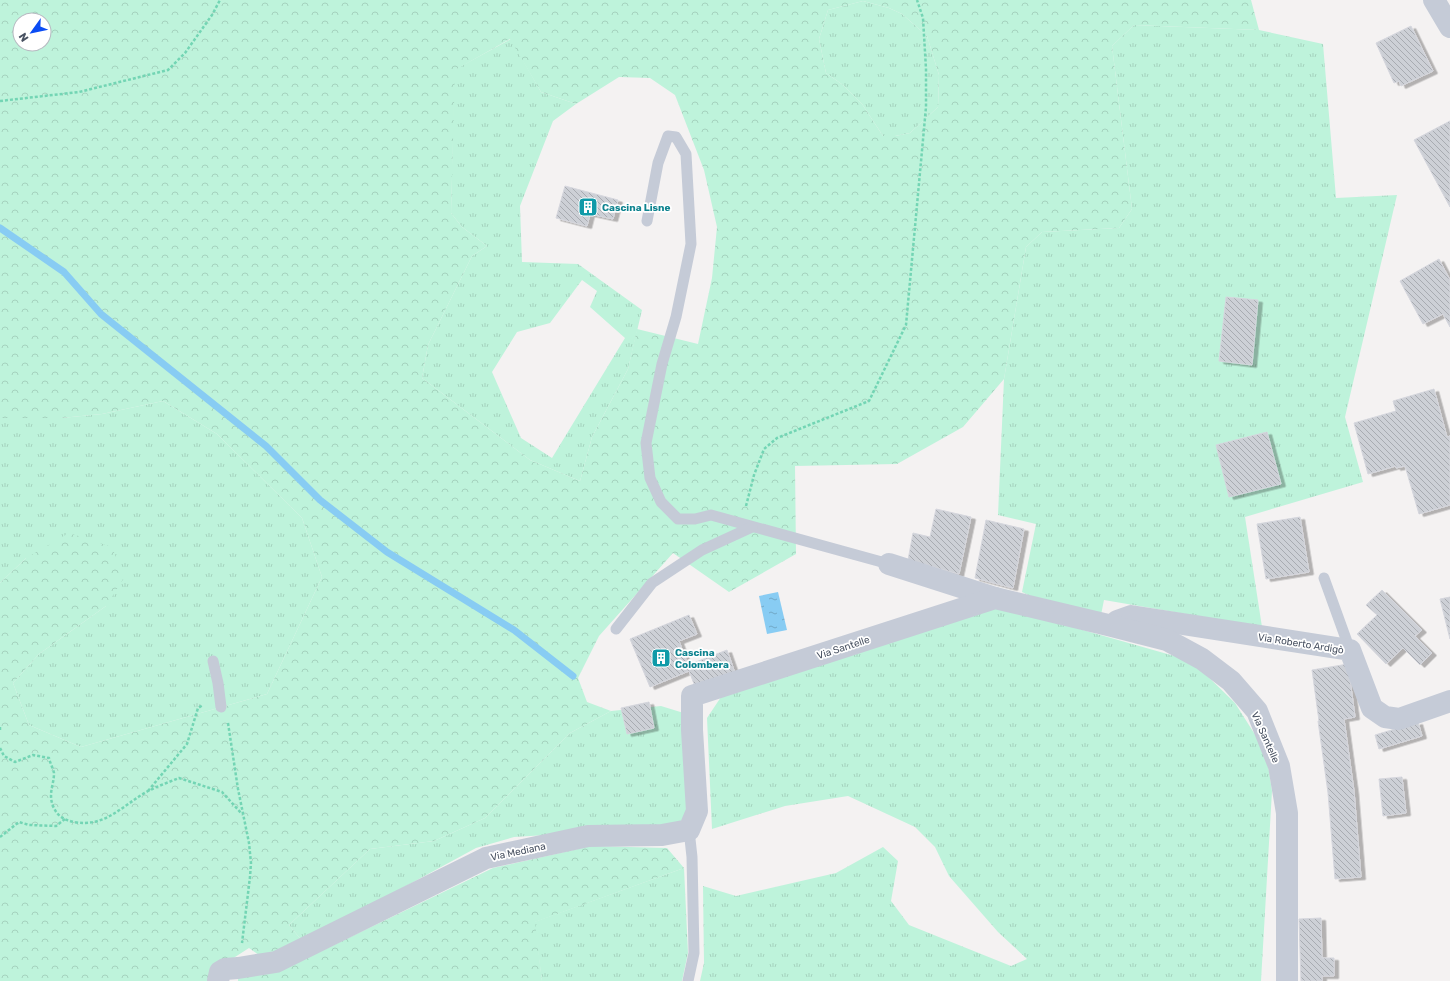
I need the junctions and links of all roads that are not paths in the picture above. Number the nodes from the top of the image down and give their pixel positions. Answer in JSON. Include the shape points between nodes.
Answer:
{"nodes":[{"id":1,"x":1434,"y":0,"type":"edge"},
{"id":2,"x":1450,"y":27,"type":"edge"},
{"id":3,"x":647,"y":221,"type":"dead end"},
{"id":4,"x":747,"y":526,"type":"junction"},
{"id":5,"x":889,"y":564,"type":"joint"},
{"id":6,"x":1324,"y":578,"type":"dead end"},
{"id":7,"x":995,"y":598,"type":"junction"},
{"id":8,"x":1108,"y":625,"type":"junction"},
{"id":9,"x":616,"y":629,"type":"dead end"},
{"id":10,"x":1350,"y":650,"type":"junction"},
{"id":11,"x":213,"y":661,"type":"dead end"},
{"id":12,"x":1450,"y":701,"type":"edge"},
{"id":13,"x":221,"y":707,"type":"road end"},
{"id":14,"x":690,"y":830,"type":"junction"},
{"id":15,"x":218,"y":981,"type":"edge"},
{"id":16,"x":688,"y":981,"type":"edge"},
{"id":17,"x":1287,"y":981,"type":"edge"}],
"edges":[{"from":1,"to":2,"type":"street"},
{"from":3,"to":4,"type":"lane","via":[[668,136],[676,137],[686,154],[691,244],[646,443],[650,478],[661,502],[678,519],[695,519],[711,515]]},
{"from":4,"to":5,"type":"lane"},
{"from":4,"to":9,"type":"lane","via":[[702,550],[652,583]]},
{"from":5,"to":7,"type":"street","name":"Via Santelle"},
{"from":6,"to":10,"type":"lane"},
{"from":7,"to":8,"type":"street","name":"Via Santelle"},
{"from":7,"to":14,"type":"street","name":"Via Santelle","via":[[692,696],[697,811]]},
{"from":8,"to":10,"type":"street","name":"Via Roberto Ardigò","via":[[1131,616]]},
{"from":8,"to":17,"type":"street","name":"Via Santelle","via":[[1167,640],[1202,659],[1231,681],[1256,711],[1279,766],[1287,813]]},
{"from":10,"to":12,"type":"street","name":"Via Roberto Ardigò","via":[[1372,708],[1385,717],[1399,719]]},
{"from":11,"to":13,"type":"lane"},
{"from":14,"to":15,"type":"street","name":"Via Mediana","via":[[662,834],[588,836],[486,858],[276,962],[226,968],[220,972]]},
{"from":14,"to":16,"type":"lane","via":[[694,953]]}]}
